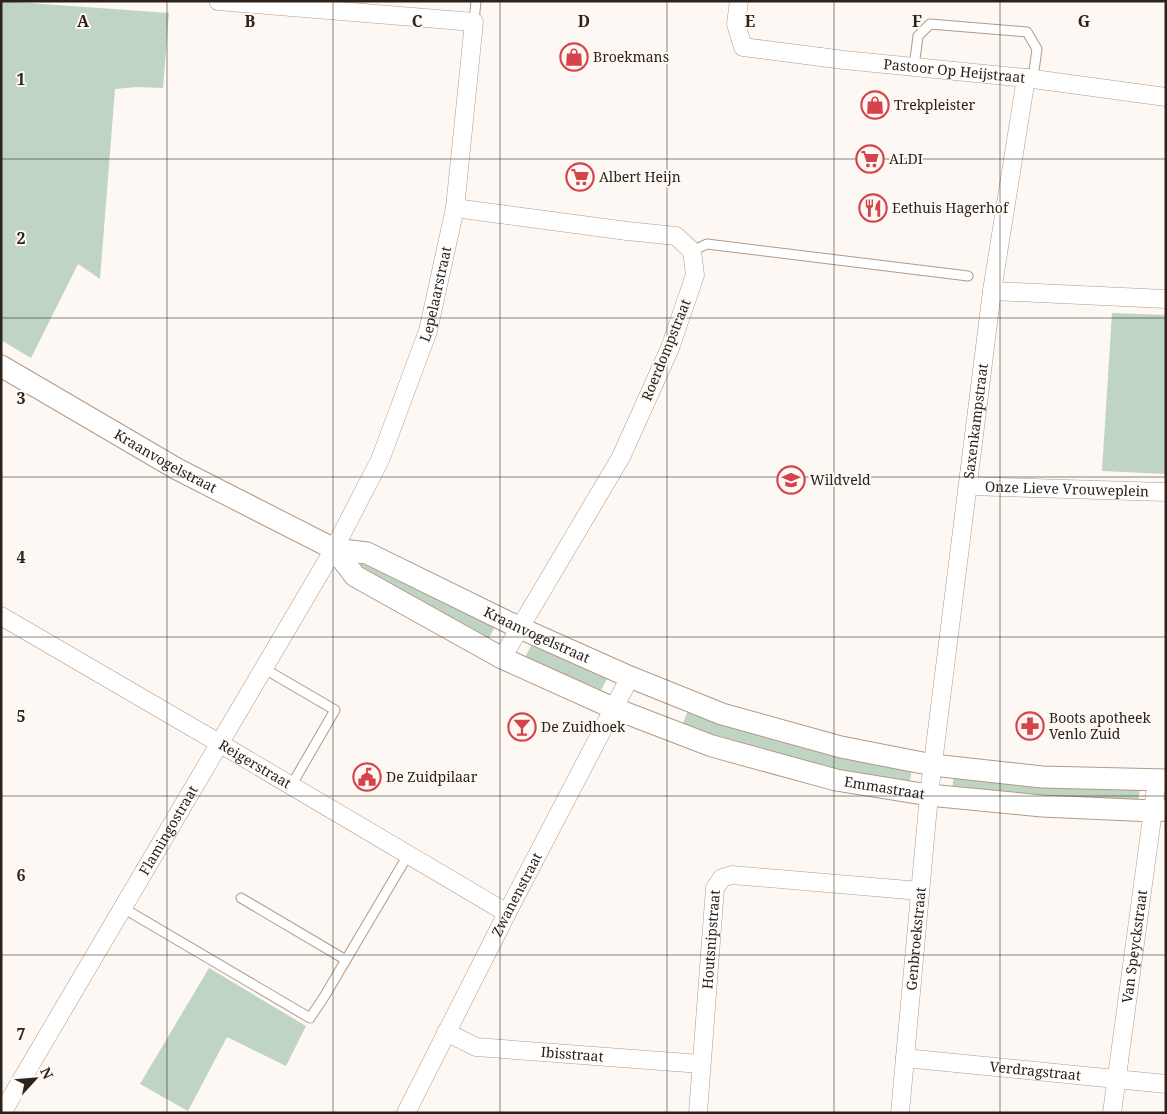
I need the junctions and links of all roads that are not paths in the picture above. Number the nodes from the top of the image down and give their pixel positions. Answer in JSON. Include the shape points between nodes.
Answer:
{"nodes":[{"id":1,"x":218,"y":1,"type":"edge"},
{"id":2,"x":476,"y":1,"type":"edge"},
{"id":3,"x":739,"y":1,"type":"edge"},
{"id":4,"x":474,"y":22,"type":"junction"},
{"id":5,"x":914,"y":66,"type":"junction"},
{"id":6,"x":1030,"y":78,"type":"junction"},
{"id":7,"x":1166,"y":97,"type":"edge"},
{"id":8,"x":454,"y":208,"type":"junction"},
{"id":9,"x":692,"y":251,"type":"junction"},
{"id":10,"x":968,"y":276,"type":"dead end"},
{"id":11,"x":992,"y":291,"type":"junction"},
{"id":12,"x":1166,"y":299,"type":"edge"},
{"id":13,"x":1,"y":366,"type":"edge"},
{"id":14,"x":968,"y":486,"type":"junction"},
{"id":15,"x":1166,"y":492,"type":"edge"},
{"id":16,"x":334,"y":549,"type":"junction"},
{"id":17,"x":1,"y":616,"type":"edge"},
{"id":18,"x":520,"y":628,"type":"junction"},
{"id":19,"x":502,"y":658,"type":"junction"},
{"id":20,"x":263,"y":668,"type":"junction"},
{"id":21,"x":630,"y":676,"type":"junction"},
{"id":22,"x":613,"y":708,"type":"junction"},
{"id":23,"x":219,"y":743,"type":"junction"},
{"id":24,"x":933,"y":764,"type":"junction"},
{"id":25,"x":1162,"y":781,"type":"edge"},
{"id":26,"x":291,"y":786,"type":"junction"},
{"id":27,"x":929,"y":795,"type":"junction"},
{"id":28,"x":1160,"y":810,"type":"edge"},
{"id":29,"x":408,"y":854,"type":"junction"},
{"id":30,"x":920,"y":891,"type":"junction"},
{"id":31,"x":241,"y":898,"type":"dead end"},
{"id":32,"x":123,"y":908,"type":"junction"},
{"id":33,"x":507,"y":913,"type":"junction"},
{"id":34,"x":346,"y":960,"type":"junction"},
{"id":35,"x":446,"y":1032,"type":"junction"},
{"id":36,"x":905,"y":1058,"type":"junction"},
{"id":37,"x":701,"y":1064,"type":"junction"},
{"id":38,"x":1117,"y":1079,"type":"junction"},
{"id":39,"x":1166,"y":1084,"type":"edge"},
{"id":40,"x":2,"y":1113,"type":"edge"},
{"id":41,"x":406,"y":1113,"type":"edge"},
{"id":42,"x":698,"y":1113,"type":"edge"},
{"id":43,"x":900,"y":1113,"type":"edge"},
{"id":44,"x":1112,"y":1113,"type":"edge"}],
"edges":[{"from":1,"to":4,"type":"street"},
{"from":2,"to":4,"type":"lane"},
{"from":3,"to":5,"type":"street","name":"Pastoor Op Heijstraat","via":[[736,24],[743,47]]},
{"from":4,"to":8,"type":"street","name":"Lepelaarstraat"},
{"from":5,"to":6,"type":"street","name":"Pastoor Op Heijstraat"},
{"from":5,"to":6,"type":"lane","via":[[918,36],[930,24],[1027,32],[1036,49]]},
{"from":6,"to":7,"type":"street","name":"Pastoor Op Heijstraat"},
{"from":6,"to":11,"type":"street","name":"Saxenkampstraat"},
{"from":8,"to":9,"type":"street","via":[[676,236]]},
{"from":8,"to":16,"type":"street","name":"Lepelaarstraat","via":[[428,331],[380,460]]},
{"from":9,"to":10,"type":"lane","via":[[707,244]]},
{"from":9,"to":18,"type":"street","name":"Roerdompstraat","via":[[695,275],[670,348],[621,457]]},
{"from":11,"to":12,"type":"street"},
{"from":11,"to":14,"type":"street","name":"Saxenkampstraat"},
{"from":13,"to":16,"type":"street","name":"Kraanvogelstraat","via":[[177,469]]},
{"from":14,"to":15,"type":"street","name":"Onze Lieve Vrouweplein"},
{"from":14,"to":24,"type":"street","name":"Saxenkampstraat"},
{"from":16,"to":18,"type":"street","name":"Kraanvogelstraat","via":[[367,553]]},
{"from":16,"to":19,"type":"street","name":"Kraanvogelstraat","via":[[355,576]]},
{"from":16,"to":20,"type":"street","name":"Flamingostraat"},
{"from":17,"to":23,"type":"street","name":"Reigerstraat"},
{"from":18,"to":19,"type":"street","name":"Roerdompstraat"},
{"from":18,"to":21,"type":"street","name":"Kraanvogelstraat"},
{"from":19,"to":22,"type":"street","name":"Kraanvogelstraat"},
{"from":20,"to":23,"type":"street","name":"Flamingostraat"},
{"from":20,"to":26,"type":"lane","via":[[335,710]]},
{"from":21,"to":22,"type":"street","name":"Zwanenstraat"},
{"from":21,"to":24,"type":"street","via":[[722,714],[841,747]]},
{"from":22,"to":27,"type":"street","name":"Emmastraat","via":[[712,746],[836,780]]},
{"from":22,"to":33,"type":"street","name":"Zwanenstraat"},
{"from":23,"to":26,"type":"street","name":"Reigerstraat"},
{"from":23,"to":32,"type":"street","name":"Flamingostraat"},
{"from":24,"to":25,"type":"street","via":[[1042,777]]},
{"from":24,"to":27,"type":"street","name":"Genbroekstraat"},
{"from":25,"to":28,"type":"street","name":"Van Speyckstraat"},
{"from":26,"to":29,"type":"street","name":"Reigerstraat"},
{"from":27,"to":28,"type":"street","name":"Emmastraat","via":[[1042,806]]},
{"from":27,"to":30,"type":"street","name":"Genbroekstraat"},
{"from":28,"to":38,"type":"street","name":"Van Speyckstraat"},
{"from":29,"to":33,"type":"street","name":"Reigerstraat"},
{"from":29,"to":34,"type":"lane"},
{"from":30,"to":36,"type":"street","name":"Genbroekstraat"},
{"from":30,"to":37,"type":"street","name":"Houtsnipstraat","via":[[732,875],[722,878],[716,888]]},
{"from":31,"to":34,"type":"lane"},
{"from":32,"to":34,"type":"lane","via":[[310,1018]]},
{"from":32,"to":40,"type":"street","name":"Flamingostraat"},
{"from":33,"to":35,"type":"street","name":"Zwanenstraat"},
{"from":35,"to":37,"type":"street","name":"Ibisstraat","via":[[476,1047]]},
{"from":35,"to":41,"type":"street","name":"Zwanenstraat"},
{"from":36,"to":38,"type":"street","name":"Verdragstraat"},
{"from":36,"to":43,"type":"street","name":"Genbroekstraat"},
{"from":37,"to":42,"type":"street","name":"Houtsnipstraat"},
{"from":38,"to":39,"type":"street","name":"Verdragstraat"},
{"from":38,"to":44,"type":"street","name":"Van Speyckstraat"}]}
